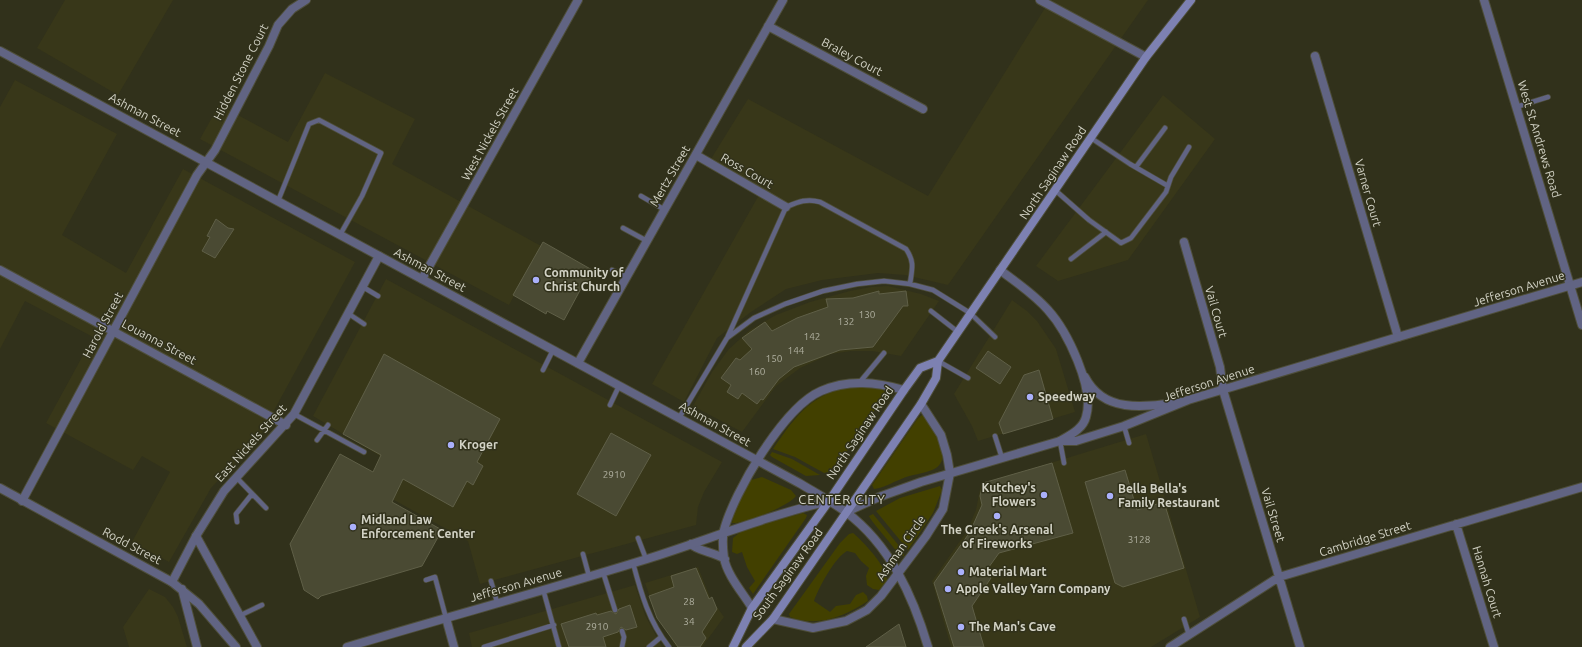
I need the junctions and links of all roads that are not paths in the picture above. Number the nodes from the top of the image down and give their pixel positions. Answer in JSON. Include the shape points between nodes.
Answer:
{"nodes":[{"id":1,"x":306,"y":0,"type":"edge"},
{"id":2,"x":578,"y":0,"type":"edge"},
{"id":3,"x":783,"y":0,"type":"edge"},
{"id":4,"x":1040,"y":0,"type":"edge"},
{"id":5,"x":1191,"y":0,"type":"edge"},
{"id":6,"x":1484,"y":0,"type":"edge"},
{"id":7,"x":768,"y":26,"type":"junction"},
{"id":8,"x":0,"y":51,"type":"edge"},
{"id":9,"x":1315,"y":56,"type":"dead end"},
{"id":10,"x":1146,"y":57,"type":"junction"},
{"id":11,"x":1548,"y":97,"type":"dead end"},
{"id":12,"x":1516,"y":107,"type":"junction"},
{"id":13,"x":923,"y":109,"type":"dead end"},
{"id":14,"x":1165,"y":128,"type":"dead end"},
{"id":15,"x":1091,"y":138,"type":"junction"},
{"id":16,"x":1189,"y":147,"type":"dead end"},
{"id":17,"x":696,"y":155,"type":"junction"},
{"id":18,"x":206,"y":162,"type":"junction"},
{"id":19,"x":1136,"y":167,"type":"junction"},
{"id":20,"x":1168,"y":186,"type":"junction"},
{"id":21,"x":1055,"y":190,"type":"junction"},
{"id":22,"x":641,"y":196,"type":"dead end"},
{"id":23,"x":278,"y":201,"type":"junction"},
{"id":24,"x":786,"y":207,"type":"junction"},
{"id":25,"x":665,"y":210,"type":"junction"},
{"id":26,"x":623,"y":228,"type":"dead end"},
{"id":27,"x":1106,"y":232,"type":"junction"},
{"id":28,"x":340,"y":235,"type":"junction"},
{"id":29,"x":647,"y":241,"type":"junction"},
{"id":30,"x":1184,"y":242,"type":"dead end"},
{"id":31,"x":379,"y":256,"type":"junction"},
{"id":32,"x":1071,"y":259,"type":"dead end"},
{"id":33,"x":0,"y":270,"type":"edge"},
{"id":34,"x":612,"y":270,"type":"dead end"},
{"id":35,"x":1000,"y":270,"type":"junction"},
{"id":36,"x":626,"y":277,"type":"junction"},
{"id":37,"x":422,"y":279,"type":"junction"},
{"id":38,"x":1582,"y":282,"type":"edge"},
{"id":39,"x":910,"y":284,"type":"junction"},
{"id":40,"x":1570,"y":286,"type":"junction"},
{"id":41,"x":363,"y":287,"type":"junction"},
{"id":42,"x":378,"y":296,"type":"dead end"},
{"id":43,"x":931,"y":311,"type":"dead end"},
{"id":44,"x":970,"y":313,"type":"junction"},
{"id":45,"x":349,"y":314,"type":"junction"},
{"id":46,"x":364,"y":324,"type":"dead end"},
{"id":47,"x":1582,"y":325,"type":"edge"},
{"id":48,"x":113,"y":331,"type":"junction"},
{"id":49,"x":958,"y":332,"type":"junction"},
{"id":50,"x":995,"y":337,"type":"dead end"},
{"id":51,"x":1398,"y":337,"type":"junction"},
{"id":52,"x":728,"y":338,"type":"junction"},
{"id":53,"x":553,"y":350,"type":"junction"},
{"id":54,"x":884,"y":353,"type":"dead end"},
{"id":55,"x":938,"y":361,"type":"junction"},
{"id":56,"x":578,"y":363,"type":"junction"},
{"id":57,"x":1080,"y":367,"type":"junction"},
{"id":58,"x":543,"y":370,"type":"dead end"},
{"id":59,"x":968,"y":378,"type":"dead end"},
{"id":60,"x":860,"y":382,"type":"junction"},
{"id":61,"x":619,"y":386,"type":"junction"},
{"id":62,"x":904,"y":390,"type":"junction"},
{"id":63,"x":1223,"y":390,"type":"junction"},
{"id":64,"x":1188,"y":400,"type":"junction"},
{"id":65,"x":921,"y":404,"type":"junction"},
{"id":66,"x":610,"y":405,"type":"dead end"},
{"id":67,"x":294,"y":414,"type":"junction"},
{"id":68,"x":679,"y":418,"type":"junction"},
{"id":69,"x":286,"y":425,"type":"junction"},
{"id":70,"x":328,"y":425,"type":"dead end"},
{"id":71,"x":1124,"y":426,"type":"junction"},
{"id":72,"x":324,"y":430,"type":"junction"},
{"id":73,"x":994,"y":436,"type":"dead end"},
{"id":74,"x":317,"y":440,"type":"dead end"},
{"id":75,"x":1060,"y":441,"type":"junction"},
{"id":76,"x":1129,"y":443,"type":"dead end"},
{"id":77,"x":364,"y":452,"type":"dead end"},
{"id":78,"x":1002,"y":458,"type":"junction"},
{"id":79,"x":758,"y":461,"type":"junction"},
{"id":80,"x":1064,"y":463,"type":"dead end"},
{"id":81,"x":950,"y":473,"type":"junction"},
{"id":82,"x":237,"y":478,"type":"junction"},
{"id":83,"x":1582,"y":487,"type":"edge"},
{"id":84,"x":0,"y":488,"type":"edge"},
{"id":85,"x":252,"y":494,"type":"junction"},
{"id":86,"x":22,"y":500,"type":"junction"},
{"id":87,"x":829,"y":501,"type":"junction"},
{"id":88,"x":266,"y":508,"type":"dead end"},
{"id":89,"x":846,"y":512,"type":"junction"},
{"id":90,"x":237,"y":522,"type":"dead end"},
{"id":91,"x":1456,"y":524,"type":"junction"},
{"id":92,"x":723,"y":532,"type":"junction"},
{"id":93,"x":196,"y":536,"type":"junction"},
{"id":94,"x":638,"y":538,"type":"dead end"},
{"id":95,"x":691,"y":544,"type":"junction"},
{"id":96,"x":583,"y":554,"type":"dead end"},
{"id":97,"x":646,"y":559,"type":"junction"},
{"id":98,"x":725,"y":559,"type":"junction"},
{"id":99,"x":633,"y":563,"type":"junction"},
{"id":100,"x":602,"y":572,"type":"junction"},
{"id":101,"x":899,"y":573,"type":"junction"},
{"id":102,"x":589,"y":576,"type":"junction"},
{"id":103,"x":1279,"y":577,"type":"junction"},
{"id":104,"x":426,"y":580,"type":"dead end"},
{"id":105,"x":491,"y":581,"type":"dead end"},
{"id":106,"x":172,"y":582,"type":"junction"},
{"id":107,"x":182,"y":589,"type":"junction"},
{"id":108,"x":543,"y":589,"type":"junction"},
{"id":109,"x":497,"y":602,"type":"junction"},
{"id":110,"x":262,"y":605,"type":"dead end"},
{"id":111,"x":752,"y":608,"type":"junction"},
{"id":112,"x":615,"y":610,"type":"dead end"},
{"id":113,"x":239,"y":616,"type":"junction"},
{"id":114,"x":446,"y":618,"type":"junction"},
{"id":115,"x":773,"y":619,"type":"junction"},
{"id":116,"x":1184,"y":619,"type":"dead end"},
{"id":117,"x":554,"y":625,"type":"junction"},
{"id":118,"x":622,"y":631,"type":"dead end"},
{"id":119,"x":1189,"y":635,"type":"junction"},
{"id":120,"x":660,"y":636,"type":"junction"},
{"id":121,"x":197,"y":647,"type":"edge"},
{"id":122,"x":236,"y":647,"type":"edge"},
{"id":123,"x":257,"y":647,"type":"edge"},
{"id":124,"x":347,"y":647,"type":"edge"},
{"id":125,"x":454,"y":647,"type":"edge"},
{"id":126,"x":484,"y":647,"type":"edge"},
{"id":127,"x":559,"y":647,"type":"edge"},
{"id":128,"x":622,"y":647,"type":"edge"},
{"id":129,"x":649,"y":647,"type":"edge"},
{"id":130,"x":669,"y":647,"type":"edge"},
{"id":131,"x":733,"y":647,"type":"edge"},
{"id":132,"x":746,"y":647,"type":"edge"},
{"id":133,"x":928,"y":647,"type":"edge"},
{"id":134,"x":1170,"y":647,"type":"edge"},
{"id":135,"x":1300,"y":647,"type":"edge"},
{"id":136,"x":1494,"y":647,"type":"edge"}],
"edges":[{"from":1,"to":18,"type":"street","name":"Hidden Stone Court","via":[[292,9],[278,25],[222,136]]},
{"from":2,"to":37,"type":"street","name":"West Nickels Street"},
{"from":3,"to":7,"type":"street","name":"Mertz Street"},
{"from":4,"to":10,"type":"street"},
{"from":5,"to":10,"type":"main road","name":"North Saginaw Road"},
{"from":6,"to":12,"type":"street","name":"West St Andrews Road"},
{"from":7,"to":13,"type":"street","name":"Braley Court"},
{"from":7,"to":17,"type":"street","name":"Mertz Street"},
{"from":8,"to":18,"type":"street","name":"Ashman Street"},
{"from":9,"to":51,"type":"street","name":"Varner Court"},
{"from":10,"to":15,"type":"main road","name":"North Saginaw Road"},
{"from":11,"to":12,"type":"lane"},
{"from":12,"to":40,"type":"street","name":"West St Andrews Road"},
{"from":14,"to":19,"type":"lane"},
{"from":15,"to":19,"type":"lane"},
{"from":15,"to":21,"type":"main road","name":"North Saginaw Road"},
{"from":16,"to":20,"type":"lane"},
{"from":17,"to":24,"type":"street","name":"Ross Court"},
{"from":17,"to":25,"type":"street","name":"Mertz Street"},
{"from":18,"to":23,"type":"street","name":"Ashman Street"},
{"from":18,"to":48,"type":"street","name":"Harold Street"},
{"from":19,"to":20,"type":"lane"},
{"from":20,"to":27,"type":"lane","via":[[1131,238],[1122,243]]},
{"from":21,"to":27,"type":"lane"},
{"from":21,"to":35,"type":"main road","name":"North Saginaw Road"},
{"from":22,"to":25,"type":"lane"},
{"from":23,"to":28,"type":"street","name":"Ashman Street"},
{"from":23,"to":28,"type":"lane","via":[[309,124],[319,120],[381,153],[362,196]]},
{"from":24,"to":39,"type":"lane","via":[[810,199],[820,202],[906,249],[912,257],[913,265]]},
{"from":24,"to":52,"type":"lane"},
{"from":25,"to":29,"type":"street","name":"Mertz Street"},
{"from":26,"to":29,"type":"lane"},
{"from":27,"to":32,"type":"lane"},
{"from":28,"to":31,"type":"street","name":"Ashman Street"},
{"from":29,"to":36,"type":"street","name":"Mertz Street"},
{"from":30,"to":63,"type":"street","name":"Vail Court","via":[[1220,367]]},
{"from":31,"to":37,"type":"street","name":"Ashman Street"},
{"from":31,"to":41,"type":"street","name":"East Nickels Street"},
{"from":33,"to":48,"type":"street","name":"Louanna Street"},
{"from":34,"to":36,"type":"lane"},
{"from":35,"to":44,"type":"main road","name":"North Saginaw Road"},
{"from":35,"to":57,"type":"street","via":[[1034,296],[1052,315],[1066,334]]},
{"from":36,"to":56,"type":"street","name":"Mertz Street"},
{"from":37,"to":53,"type":"street","name":"Ashman Street"},
{"from":38,"to":40,"type":"street","name":"Jefferson Avenue"},
{"from":39,"to":44,"type":"lane","via":[[933,290]]},
{"from":39,"to":52,"type":"lane","via":[[884,281],[823,292],[785,304],[754,318]]},
{"from":40,"to":47,"type":"street","name":"West St Andrews Road"},
{"from":40,"to":51,"type":"street","name":"Jefferson Avenue"},
{"from":41,"to":42,"type":"lane"},
{"from":41,"to":45,"type":"street","name":"East Nickels Street"},
{"from":43,"to":49,"type":"lane"},
{"from":44,"to":49,"type":"main road","name":"North Saginaw Road"},
{"from":44,"to":50,"type":"lane"},
{"from":45,"to":46,"type":"lane"},
{"from":45,"to":67,"type":"street","name":"East Nickels Street"},
{"from":48,"to":69,"type":"street","name":"Louanna Street"},
{"from":48,"to":86,"type":"street","name":"Harold Street"},
{"from":49,"to":55,"type":"main road","name":"North Saginaw Road"},
{"from":51,"to":63,"type":"street","name":"Jefferson Avenue"},
{"from":52,"to":68,"type":"lane"},
{"from":53,"to":56,"type":"street","name":"Ashman Street"},
{"from":53,"to":58,"type":"lane"},
{"from":54,"to":60,"type":"lane"},
{"from":55,"to":59,"type":"lane"},
{"from":55,"to":62,"type":"main road","name":"North Saginaw Road","via":[[920,368]]},
{"from":55,"to":65,"type":"main road","name":"North Saginaw Road","via":[[936,378]]},
{"from":56,"to":61,"type":"street","name":"Ashman Street"},
{"from":57,"to":64,"type":"street","via":[[1095,392],[1112,403],[1142,406]]},
{"from":57,"to":75,"type":"street","via":[[1087,395],[1087,415],[1080,427]]},
{"from":60,"to":62,"type":"street","via":[[884,384]]},
{"from":60,"to":79,"type":"street","via":[[837,384],[803,401],[783,423]]},
{"from":61,"to":66,"type":"lane"},
{"from":61,"to":68,"type":"street","name":"Ashman Street"},
{"from":62,"to":87,"type":"main road","name":"North Saginaw Road"},
{"from":63,"to":64,"type":"street","name":"Jefferson Avenue"},
{"from":63,"to":103,"type":"street","name":"Vail Street"},
{"from":64,"to":71,"type":"street","name":"Jefferson Avenue"},
{"from":65,"to":81,"type":"street","name":"Ashman Circle","via":[[941,435]]},
{"from":65,"to":89,"type":"main road","name":"North Saginaw Road"},
{"from":67,"to":69,"type":"street","name":"East Nickels Street"},
{"from":67,"to":72,"type":"lane"},
{"from":68,"to":79,"type":"street","name":"Ashman Street"},
{"from":69,"to":82,"type":"street","name":"East Nickels Street"},
{"from":70,"to":72,"type":"lane"},
{"from":71,"to":75,"type":"street","name":"Jefferson Avenue","via":[[1076,441]]},
{"from":71,"to":76,"type":"lane"},
{"from":72,"to":74,"type":"lane"},
{"from":72,"to":77,"type":"lane"},
{"from":73,"to":78,"type":"lane"},
{"from":75,"to":78,"type":"street","name":"Jefferson Avenue"},
{"from":75,"to":80,"type":"lane"},
{"from":78,"to":81,"type":"street","name":"Jefferson Avenue"},
{"from":79,"to":87,"type":"street","name":"Ashman Street"},
{"from":79,"to":92,"type":"street","via":[[739,489]]},
{"from":81,"to":89,"type":"street","name":"Jefferson Avenue","via":[[898,490]]},
{"from":81,"to":101,"type":"street","name":"Ashman Circle","via":[[942,509]]},
{"from":82,"to":85,"type":"lane"},
{"from":82,"to":93,"type":"street","name":"East Nickels Street","via":[[214,504]]},
{"from":83,"to":91,"type":"street","name":"Cambridge Street"},
{"from":84,"to":86,"type":"street","name":"Rodd Street"},
{"from":85,"to":88,"type":"lane"},
{"from":85,"to":90,"type":"lane","via":[[236,514]]},
{"from":86,"to":106,"type":"street","name":"Rodd Street"},
{"from":87,"to":89,"type":"street","name":"Ashman Street"},
{"from":87,"to":92,"type":"street","name":"Jefferson Avenue"},
{"from":87,"to":111,"type":"main road","name":"North Saginaw Road"},
{"from":89,"to":101,"type":"street","name":"Ashman Street","via":[[882,547]]},
{"from":89,"to":115,"type":"main road","name":"South Saginaw Road"},
{"from":91,"to":103,"type":"street","name":"Cambridge Street"},
{"from":91,"to":136,"type":"street","name":"Hannah Court"},
{"from":92,"to":95,"type":"street","name":"Jefferson Avenue"},
{"from":92,"to":98,"type":"street"},
{"from":93,"to":106,"type":"street","name":"East Nickels Street"},
{"from":93,"to":113,"type":"street"},
{"from":94,"to":97,"type":"lane"},
{"from":95,"to":97,"type":"street","name":"Jefferson Avenue"},
{"from":95,"to":98,"type":"street","via":[[695,549],[709,551]]},
{"from":96,"to":102,"type":"lane"},
{"from":97,"to":99,"type":"street","name":"Jefferson Avenue"},
{"from":98,"to":111,"type":"street","via":[[732,576]]},
{"from":99,"to":100,"type":"street","name":"Jefferson Avenue"},
{"from":99,"to":120,"type":"lane","via":[[644,601]]},
{"from":100,"to":102,"type":"street","name":"Jefferson Avenue"},
{"from":100,"to":112,"type":"lane"},
{"from":101,"to":115,"type":"street","name":"Ashman Circle","via":[[877,601],[867,610],[846,621],[813,628]]},
{"from":101,"to":133,"type":"street","name":"Ashman Street","via":[[914,603]]},
{"from":102,"to":108,"type":"street","name":"Jefferson Avenue"},
{"from":103,"to":119,"type":"street","name":"Cambridge Street"},
{"from":103,"to":135,"type":"street","name":"Vail Street"},
{"from":104,"to":114,"type":"lane","via":[[435,577]]},
{"from":105,"to":109,"type":"lane"},
{"from":106,"to":107,"type":"street","name":"Rodd Street"},
{"from":107,"to":121,"type":"street"},
{"from":107,"to":122,"type":"street","name":"Rodd Street","via":[[218,624]]},
{"from":108,"to":109,"type":"street","name":"Jefferson Avenue"},
{"from":108,"to":117,"type":"lane"},
{"from":109,"to":114,"type":"street","name":"Jefferson Avenue"},
{"from":110,"to":113,"type":"lane"},
{"from":111,"to":131,"type":"main road","name":"North Saginaw Road"},
{"from":113,"to":123,"type":"street"},
{"from":114,"to":124,"type":"street","name":"Jefferson Avenue"},
{"from":114,"to":125,"type":"street"},
{"from":115,"to":132,"type":"main road","name":"South Saginaw Road"},
{"from":116,"to":119,"type":"lane"},
{"from":117,"to":126,"type":"lane"},
{"from":117,"to":127,"type":"lane"},
{"from":118,"to":128,"type":"lane"},
{"from":119,"to":134,"type":"street","name":"Cambridge Street"},
{"from":120,"to":129,"type":"lane"},
{"from":120,"to":130,"type":"lane"}]}
